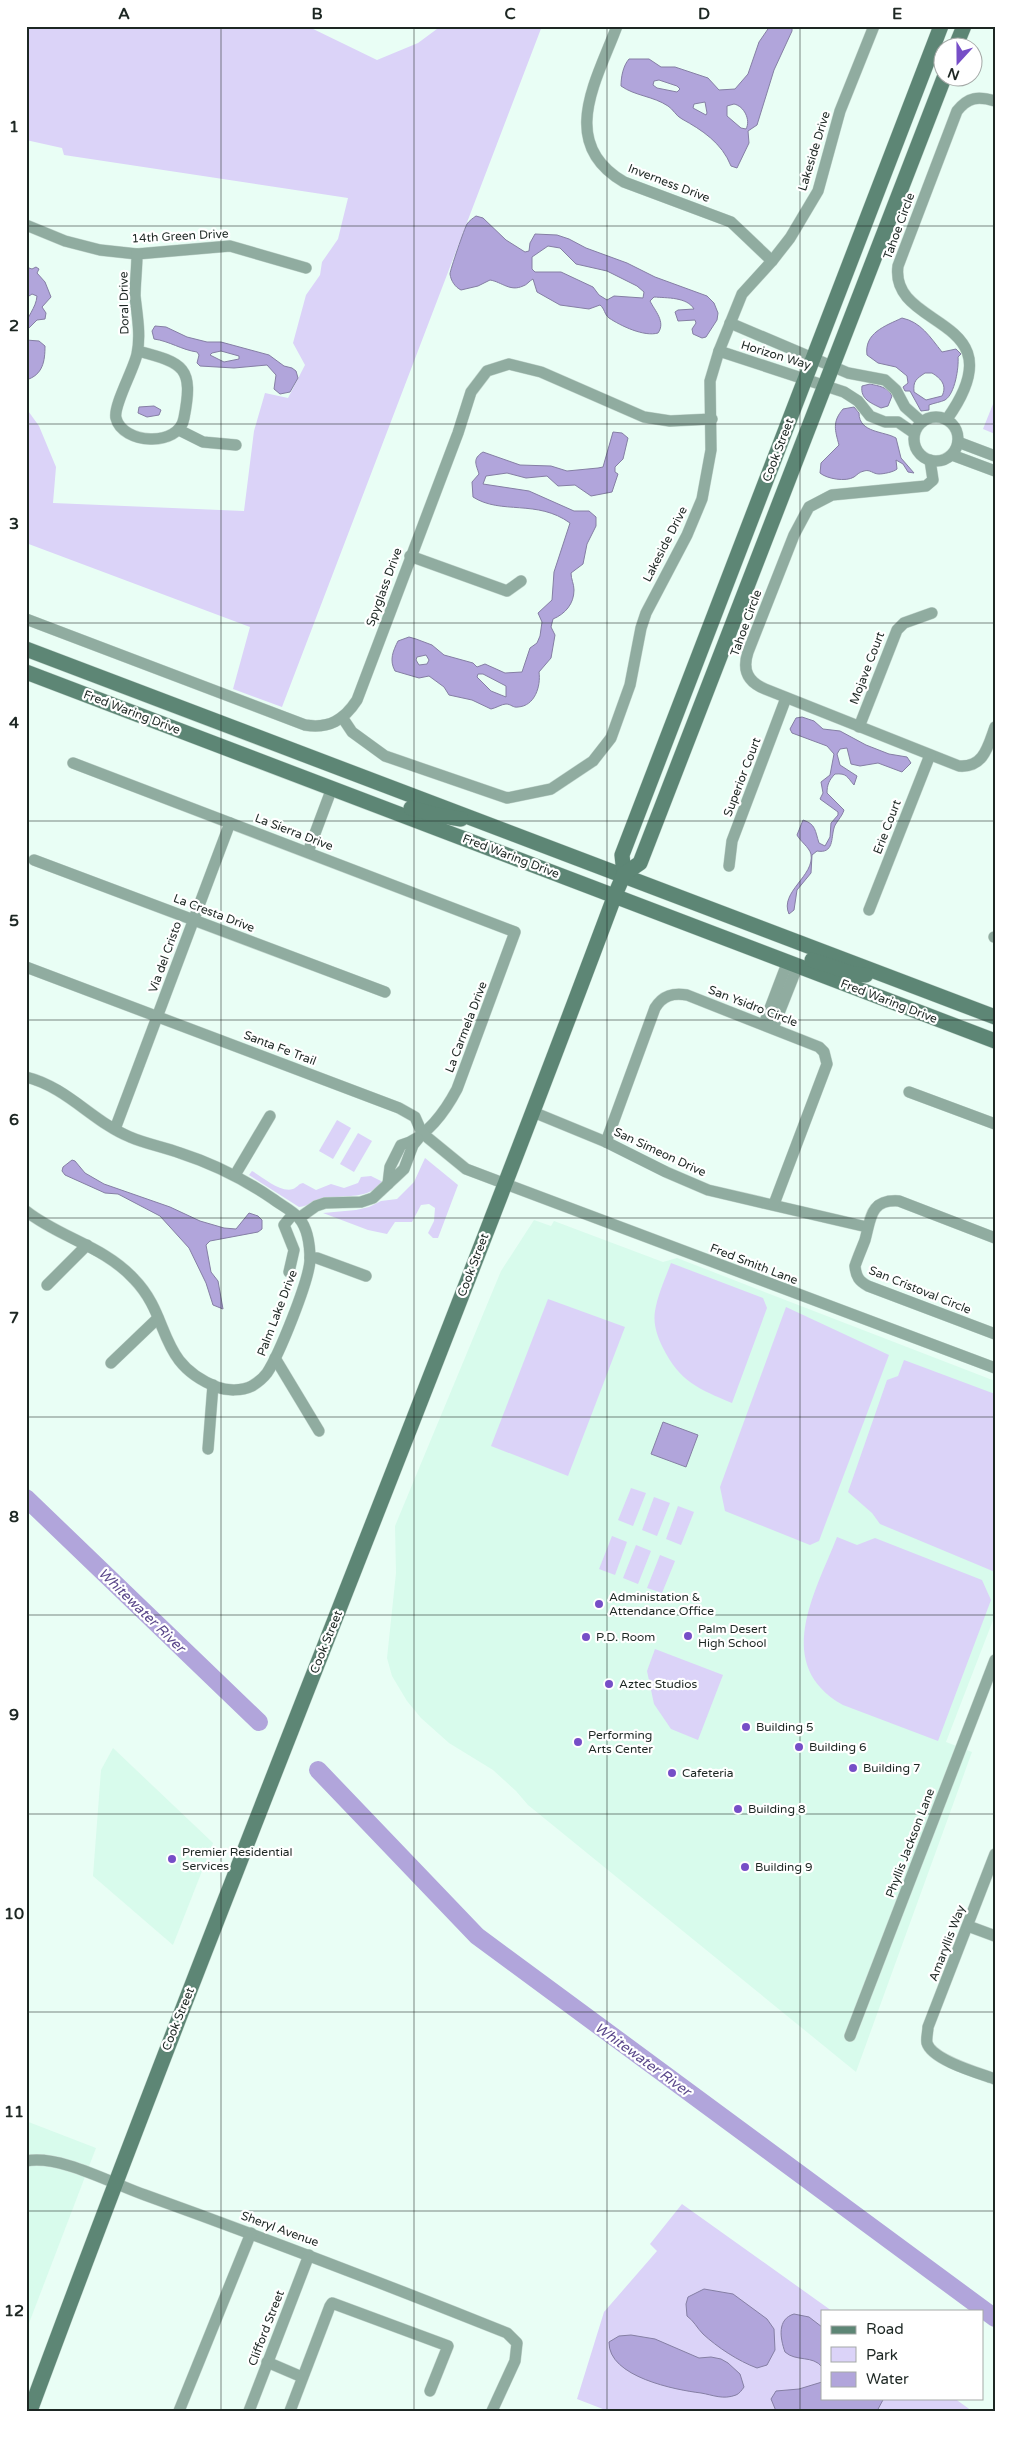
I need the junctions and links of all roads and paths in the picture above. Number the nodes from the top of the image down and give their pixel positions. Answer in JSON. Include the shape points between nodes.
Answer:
{"nodes":[{"id":1,"x":617,"y":26,"type":"edge"},
{"id":2,"x":874,"y":26,"type":"edge"},
{"id":3,"x":941,"y":26,"type":"edge"},
{"id":4,"x":964,"y":26,"type":"edge"},
{"id":5,"x":959,"y":38,"type":"edge"},
{"id":6,"x":940,"y":88,"type":"edge"},
{"id":7,"x":995,"y":101,"type":"edge"},
{"id":8,"x":26,"y":225,"type":"edge"},
{"id":9,"x":137,"y":254,"type":"junction"},
{"id":10,"x":772,"y":262,"type":"junction"},
{"id":11,"x":306,"y":268,"type":"dead end"},
{"id":12,"x":730,"y":324,"type":"junction"},
{"id":13,"x":138,"y":351,"type":"junction"},
{"id":14,"x":719,"y":352,"type":"junction"},
{"id":15,"x":812,"y":360,"type":"junction"},
{"id":16,"x":832,"y":367,"type":"junction"},
{"id":17,"x":805,"y":378,"type":"junction"},
{"id":18,"x":825,"y":384,"type":"junction"},
{"id":19,"x":712,"y":419,"type":"junction"},
{"id":20,"x":947,"y":419,"type":"junction"},
{"id":21,"x":922,"y":422,"type":"junction"},
{"id":22,"x":179,"y":430,"type":"junction"},
{"id":23,"x":914,"y":433,"type":"junction"},
{"id":24,"x":958,"y":442,"type":"junction"},
{"id":25,"x":236,"y":446,"type":"dead end"},
{"id":26,"x":952,"y":454,"type":"junction"},
{"id":27,"x":995,"y":456,"type":"edge"},
{"id":28,"x":930,"y":460,"type":"junction"},
{"id":29,"x":995,"y":471,"type":"edge"},
{"id":30,"x":410,"y":556,"type":"junction"},
{"id":31,"x":521,"y":581,"type":"dead end"},
{"id":32,"x":932,"y":613,"type":"dead end"},
{"id":33,"x":26,"y":619,"type":"edge"},
{"id":34,"x":26,"y":649,"type":"edge"},
{"id":35,"x":26,"y":672,"type":"edge"},
{"id":36,"x":786,"y":698,"type":"junction"},
{"id":37,"x":342,"y":717,"type":"junction"},
{"id":38,"x":859,"y":727,"type":"junction"},
{"id":39,"x":995,"y":727,"type":"edge"},
{"id":40,"x":930,"y":755,"type":"junction"},
{"id":41,"x":73,"y":763,"type":"dead end"},
{"id":42,"x":332,"y":788,"type":"junction"},
{"id":43,"x":230,"y":823,"type":"junction"},
{"id":44,"x":490,"y":824,"type":"junction"},
{"id":45,"x":308,"y":852,"type":"junction"},
{"id":46,"x":34,"y":860,"type":"dead end"},
{"id":47,"x":729,"y":866,"type":"dead end"},
{"id":48,"x":624,"y":874,"type":"junction"},
{"id":49,"x":615,"y":896,"type":"junction"},
{"id":50,"x":869,"y":910,"type":"dead end"},
{"id":51,"x":193,"y":920,"type":"junction"},
{"id":52,"x":505,"y":927,"type":"joint"},
{"id":53,"x":793,"y":963,"type":"junction"},
{"id":54,"x":26,"y":967,"type":"edge"},
{"id":55,"x":889,"y":977,"type":"junction"},
{"id":56,"x":385,"y":992,"type":"dead end"},
{"id":57,"x":906,"y":1007,"type":"junction"},
{"id":58,"x":158,"y":1016,"type":"junction"},
{"id":59,"x":995,"y":1016,"type":"edge"},
{"id":60,"x":769,"y":1026,"type":"junction"},
{"id":61,"x":995,"y":1030,"type":"edge"},
{"id":62,"x":995,"y":1041,"type":"edge"},
{"id":63,"x":26,"y":1077,"type":"edge"},
{"id":64,"x":909,"y":1092,"type":"dead end"},
{"id":65,"x":533,"y":1112,"type":"junction"},
{"id":66,"x":270,"y":1116,"type":"dead end"},
{"id":67,"x":995,"y":1124,"type":"edge"},
{"id":68,"x":115,"y":1129,"type":"junction"},
{"id":69,"x":422,"y":1133,"type":"junction"},
{"id":70,"x":606,"y":1142,"type":"junction"},
{"id":71,"x":235,"y":1175,"type":"junction"},
{"id":72,"x":388,"y":1184,"type":"junction"},
{"id":73,"x":504,"y":1184,"type":"junction"},
{"id":74,"x":774,"y":1204,"type":"junction"},
{"id":75,"x":26,"y":1211,"type":"edge"},
{"id":76,"x":296,"y":1216,"type":"junction"},
{"id":77,"x":867,"y":1227,"type":"junction"},
{"id":78,"x":995,"y":1238,"type":"edge"},
{"id":79,"x":87,"y":1244,"type":"junction"},
{"id":80,"x":310,"y":1258,"type":"junction"},
{"id":81,"x":289,"y":1272,"type":"dead end"},
{"id":82,"x":366,"y":1276,"type":"dead end"},
{"id":83,"x":47,"y":1285,"type":"dead end"},
{"id":84,"x":158,"y":1318,"type":"junction"},
{"id":85,"x":995,"y":1334,"type":"edge"},
{"id":86,"x":275,"y":1358,"type":"junction"},
{"id":87,"x":110,"y":1363,"type":"dead end"},
{"id":88,"x":995,"y":1368,"type":"edge"},
{"id":89,"x":213,"y":1385,"type":"junction"},
{"id":90,"x":320,"y":1431,"type":"dead end"},
{"id":91,"x":208,"y":1449,"type":"dead end"},
{"id":92,"x":995,"y":1660,"type":"edge"},
{"id":93,"x":995,"y":1854,"type":"edge"},
{"id":94,"x":968,"y":1926,"type":"junction"},
{"id":95,"x":995,"y":1936,"type":"edge"},
{"id":96,"x":850,"y":2036,"type":"dead end"},
{"id":97,"x":995,"y":2079,"type":"edge"},
{"id":98,"x":26,"y":2161,"type":"edge"},
{"id":99,"x":114,"y":2184,"type":"junction"},
{"id":100,"x":250,"y":2233,"type":"junction"},
{"id":101,"x":309,"y":2255,"type":"junction"},
{"id":102,"x":267,"y":2362,"type":"junction"},
{"id":103,"x":302,"y":2377,"type":"junction"},
{"id":104,"x":430,"y":2391,"type":"dead end"},
{"id":105,"x":30,"y":2411,"type":"edge"},
{"id":106,"x":179,"y":2411,"type":"edge"},
{"id":107,"x":249,"y":2411,"type":"edge"},
{"id":108,"x":290,"y":2411,"type":"edge"},
{"id":109,"x":492,"y":2411,"type":"edge"}],
"edges":[{"from":1,"to":10,"type":"street","name":"Inverness Drive","via":[[586,113],[587,134],[600,162],[624,182],[731,222]]},
{"from":2,"to":10,"type":"street","name":"Lakeside Drive","via":[[840,110],[818,191]]},
{"from":3,"to":15,"type":"main road","name":"Cook Street"},
{"from":4,"to":5,"type":"main road"},
{"from":6,"to":16,"type":"main road","name":"Cook Street"},
{"from":7,"to":20,"type":"street","name":"Tahoe Circle","via":[[976,97],[957,111],[898,266],[901,289],[951,328],[967,345],[971,355],[971,381],[961,402]]},
{"from":8,"to":9,"type":"street","name":"14th Green Drive","via":[[65,241],[100,250]]},
{"from":9,"to":11,"type":"street","name":"14th Green Drive","via":[[230,246]]},
{"from":9,"to":13,"type":"street","name":"Doral Drive"},
{"from":10,"to":12,"type":"street","name":"Lakeside Drive","via":[[742,294]]},
{"from":12,"to":14,"type":"street","name":"Lakeside Drive"},
{"from":12,"to":15,"type":"street","name":"Horizon Way"},
{"from":13,"to":22,"type":"street","name":"Doral Drive","via":[[173,361],[184,370],[186,411]]},
{"from":13,"to":22,"type":"street","name":"Doral Drive","via":[[115,414],[118,424],[137,437],[168,438]]},
{"from":14,"to":17,"type":"street","name":"Horizon Way"},
{"from":14,"to":19,"type":"street","name":"Lakeside Drive","via":[[710,381]]},
{"from":15,"to":16,"type":"street","name":"Horizon Way"},
{"from":15,"to":17,"type":"main road","name":"Cook Street"},
{"from":16,"to":18,"type":"main road","name":"Cook Street"},
{"from":16,"to":21,"type":"street","name":"Horizon Way","via":[[848,374],[885,380],[896,390],[908,411]]},
{"from":17,"to":18,"type":"street","name":"Horizon Way"},
{"from":17,"to":48,"type":"main road","name":"Cook Street","via":[[622,855]]},
{"from":18,"to":23,"type":"street","name":"Horizon Way","via":[[858,401],[870,416],[885,422],[898,422]]},
{"from":18,"to":48,"type":"main road","name":"Cook Street","via":[[640,863]]},
{"from":19,"to":30,"type":"street","name":"Spyglass Drive","via":[[650,419],[541,372],[509,364],[487,371],[471,392]]},
{"from":19,"to":37,"type":"street","name":"Lakeside Drive","via":[[711,450],[702,499],[688,535],[646,613],[630,685],[611,738],[593,761],[551,789],[507,798],[385,756],[352,732]]},
{"from":20,"to":21,"type":"street","via":[[932,417]]},
{"from":20,"to":24,"type":"street","via":[[956,429]]},
{"from":21,"to":23,"type":"street"},
{"from":22,"to":25,"type":"street","via":[[203,442]]},
{"from":23,"to":28,"type":"street","via":[[917,450]]},
{"from":24,"to":26,"type":"street"},
{"from":24,"to":27,"type":"street"},
{"from":26,"to":28,"type":"street","via":[[944,460]]},
{"from":26,"to":29,"type":"street"},
{"from":28,"to":36,"type":"street","name":"Tahoe Circle","via":[[933,480],[930,485],[832,495],[809,507],[794,535],[745,660],[746,672],[752,682]]},
{"from":30,"to":31,"type":"street","via":[[507,591]]},
{"from":30,"to":37,"type":"street","name":"Spyglass Drive","via":[[357,700]]},
{"from":32,"to":38,"type":"street","name":"Mojave Court","via":[[904,623],[897,630]]},
{"from":33,"to":37,"type":"street","via":[[305,725],[329,725]]},
{"from":34,"to":44,"type":"main road","name":"Fred Waring Drive"},
{"from":35,"to":42,"type":"main road","name":"Fred Waring Drive"},
{"from":36,"to":38,"type":"street","name":"Tahoe Circle"},
{"from":36,"to":47,"type":"street","name":"Superior Court","via":[[732,841]]},
{"from":38,"to":40,"type":"street","name":"Tahoe Circle"},
{"from":39,"to":40,"type":"street","name":"Tahoe Circle","via":[[984,756],[971,765],[959,766]]},
{"from":40,"to":50,"type":"street","name":"Erie Court"},
{"from":41,"to":43,"type":"street","name":"La Sierra Drive"},
{"from":42,"to":44,"type":"main road","via":[[343,782],[425,813]]},
{"from":42,"to":45,"type":"street"},
{"from":42,"to":49,"type":"main road","name":"Fred Waring Drive"},
{"from":43,"to":45,"type":"street","name":"La Sierra Drive"},
{"from":43,"to":51,"type":"street","name":"Via del Cristo"},
{"from":44,"to":48,"type":"main road","name":"Fred Waring Drive"},
{"from":45,"to":52,"type":"street","name":"La Sierra Drive"},
{"from":46,"to":51,"type":"street","name":"La Cresta Drive"},
{"from":48,"to":49,"type":"main road","name":"Cook Street"},
{"from":48,"to":55,"type":"main road","name":"Fred Waring Drive"},
{"from":49,"to":53,"type":"main road","name":"Fred Waring Drive"},
{"from":49,"to":65,"type":"main road","name":"Cook Street"},
{"from":51,"to":56,"type":"street","name":"La Cresta Drive"},
{"from":51,"to":58,"type":"street","name":"Via del Cristo"},
{"from":52,"to":69,"type":"street","name":"La Carmela Drive","via":[[515,932],[513,944],[457,1089],[449,1104]]},
{"from":53,"to":55,"type":"main road","via":[[791,958],[799,956],[854,974]]},
{"from":53,"to":57,"type":"main road","name":"Fred Waring Drive"},
{"from":53,"to":60,"type":"street"},
{"from":54,"to":58,"type":"street","name":"Santa Fe Trail"},
{"from":55,"to":59,"type":"main road","name":"Fred Waring Drive"},
{"from":57,"to":61,"type":"main road","via":[[927,1004]]},
{"from":57,"to":62,"type":"main road","name":"Fred Waring Drive"},
{"from":58,"to":68,"type":"street","name":"Via del Cristo"},
{"from":58,"to":69,"type":"street","name":"Santa Fe Trail","via":[[399,1108],[415,1117]]},
{"from":60,"to":70,"type":"street","name":"San Ysidro Circle","via":[[687,995],[665,996],[656,1008]]},
{"from":60,"to":74,"type":"street","name":"San Ysidro Circle","via":[[819,1047],[828,1064]]},
{"from":63,"to":68,"type":"street","via":[[57,1090]]},
{"from":64,"to":67,"type":"street"},
{"from":65,"to":70,"type":"street","name":"San Simeon Drive"},
{"from":65,"to":73,"type":"main road","name":"Cook Street"},
{"from":66,"to":71,"type":"street"},
{"from":68,"to":71,"type":"street"},
{"from":69,"to":72,"type":"street","name":"La Carmela Drive","via":[[413,1145],[404,1169]]},
{"from":69,"to":72,"type":"street","name":"La Carmela Drive","via":[[411,1142],[401,1144],[389,1171]]},
{"from":69,"to":73,"type":"street","name":"Santa Fe Trail","via":[[466,1169]]},
{"from":70,"to":74,"type":"street","name":"San Simeon Drive","via":[[708,1190]]},
{"from":71,"to":76,"type":"street"},
{"from":72,"to":76,"type":"street","name":"La Carmela Drive","via":[[373,1198],[361,1202],[325,1203]]},
{"from":73,"to":88,"type":"street","name":"Fred Smith Lane"},
{"from":73,"to":99,"type":"main road","name":"Cook Street"},
{"from":74,"to":77,"type":"street","name":"San Simeon Drive"},
{"from":75,"to":79,"type":"street","name":"Palm Lake Drive","via":[[41,1223]]},
{"from":76,"to":80,"type":"street","name":"Palm Lake Drive","via":[[306,1233]]},
{"from":76,"to":81,"type":"street","via":[[284,1225],[294,1250]]},
{"from":77,"to":78,"type":"street","name":"San Cristoval Circle","via":[[878,1205],[889,1200]]},
{"from":77,"to":85,"type":"street","name":"San Cristoval Circle","via":[[855,1266],[860,1281]]},
{"from":79,"to":83,"type":"street"},
{"from":79,"to":84,"type":"street","name":"Palm Lake Drive","via":[[116,1261],[136,1280],[153,1304]]},
{"from":80,"to":82,"type":"street"},
{"from":80,"to":86,"type":"street","name":"Palm Lake Drive"},
{"from":84,"to":87,"type":"street"},
{"from":84,"to":89,"type":"street","name":"Palm Lake Drive","via":[[177,1360],[192,1374]]},
{"from":86,"to":89,"type":"street","name":"Palm Lake Drive","via":[[265,1375],[252,1386],[234,1390]]},
{"from":86,"to":90,"type":"street"},
{"from":89,"to":91,"type":"street"},
{"from":92,"to":96,"type":"street","name":"Phyllis Jackson Lane"},
{"from":93,"to":94,"type":"street","name":"Amaryllis Way"},
{"from":94,"to":95,"type":"street"},
{"from":94,"to":97,"type":"street","name":"Amaryllis Way","via":[[928,2027],[926,2042],[932,2052],[942,2058]]},
{"from":98,"to":99,"type":"street","name":"Sheryl Avenue","via":[[36,2159],[82,2169]]},
{"from":99,"to":100,"type":"street","name":"Sheryl Avenue"},
{"from":99,"to":105,"type":"main road","name":"Cook Street"},
{"from":100,"to":101,"type":"street","name":"Sheryl Avenue"},
{"from":100,"to":106,"type":"street"},
{"from":101,"to":102,"type":"street","name":"Clifford Street"},
{"from":101,"to":109,"type":"street","name":"Sheryl Avenue","via":[[507,2333],[517,2343],[515,2361]]},
{"from":102,"to":103,"type":"street"},
{"from":102,"to":107,"type":"street","name":"Clifford Street"},
{"from":103,"to":104,"type":"street","via":[[334,2303],[448,2346]]},
{"from":103,"to":108,"type":"street"}]}
